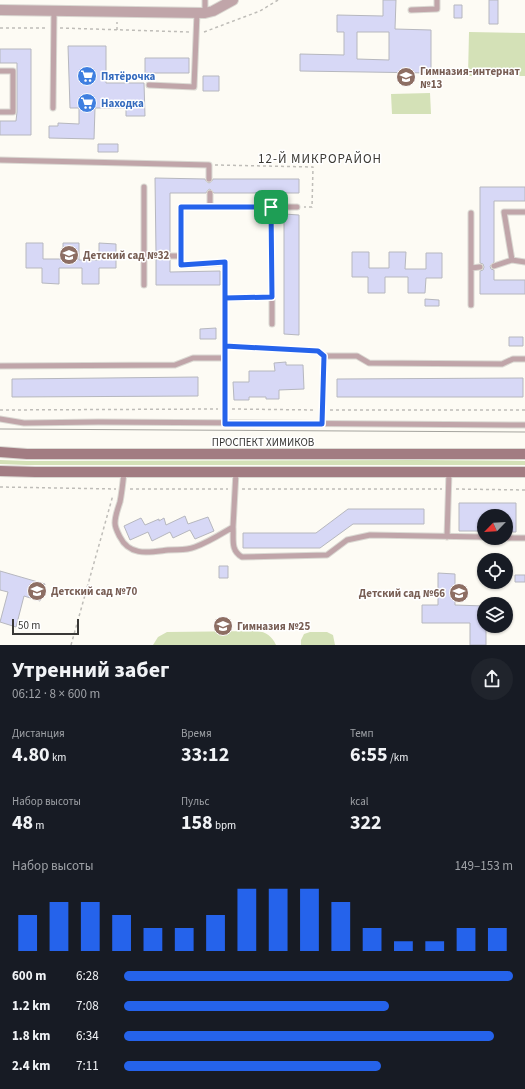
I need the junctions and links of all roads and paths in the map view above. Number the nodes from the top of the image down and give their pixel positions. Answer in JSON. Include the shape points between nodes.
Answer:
{"nodes":[{"id":1,"x":205,"y":0,"type":"edge"},
{"id":2,"x":233,"y":0,"type":"edge"},
{"id":3,"x":278,"y":0,"type":"edge"},
{"id":4,"x":437,"y":0,"type":"edge"},
{"id":5,"x":0,"y":10,"type":"edge"},
{"id":6,"x":411,"y":10,"type":"dead end"},
{"id":7,"x":54,"y":11,"type":"junction"},
{"id":8,"x":201,"y":13,"type":"junction"},
{"id":9,"x":0,"y":28,"type":"edge"},
{"id":10,"x":54,"y":28,"type":"junction"},
{"id":11,"x":196,"y":32,"type":"junction"},
{"id":12,"x":0,"y":71,"type":"edge"},
{"id":13,"x":149,"y":85,"type":"dead end"},
{"id":14,"x":53,"y":108,"type":"dead end"},
{"id":15,"x":0,"y":112,"type":"edge"},
{"id":16,"x":0,"y":160,"type":"edge"},
{"id":17,"x":209,"y":165,"type":"junction"},
{"id":18,"x":209,"y":178,"type":"dead end"},
{"id":19,"x":144,"y":187,"type":"dead end"},
{"id":20,"x":210,"y":193,"type":"dead end"},
{"id":21,"x":210,"y":207,"type":"junction"},
{"id":22,"x":271,"y":207,"type":"junction"},
{"id":23,"x":297,"y":207,"type":"joint"},
{"id":24,"x":525,"y":212,"type":"edge"},
{"id":25,"x":471,"y":213,"type":"dead end"},
{"id":26,"x":144,"y":256,"type":"junction"},
{"id":27,"x":156,"y":256,"type":"dead end"},
{"id":28,"x":170,"y":256,"type":"dead end"},
{"id":29,"x":181,"y":256,"type":"junction"},
{"id":30,"x":512,"y":260,"type":"junction"},
{"id":31,"x":525,"y":262,"type":"edge"},
{"id":32,"x":480,"y":266,"type":"dead end"},
{"id":33,"x":494,"y":266,"type":"dead end"},
{"id":34,"x":471,"y":268,"type":"junction"},
{"id":35,"x":144,"y":285,"type":"dead end"},
{"id":36,"x":272,"y":297,"type":"junction"},
{"id":37,"x":225,"y":298,"type":"junction"},
{"id":38,"x":471,"y":305,"type":"dead end"},
{"id":39,"x":272,"y":324,"type":"dead end"},
{"id":40,"x":225,"y":346,"type":"junction"},
{"id":41,"x":324,"y":356,"type":"junction"},
{"id":42,"x":225,"y":358,"type":"junction"},
{"id":43,"x":525,"y":359,"type":"edge"},
{"id":44,"x":0,"y":366,"type":"edge"},
{"id":45,"x":225,"y":408,"type":"junction"},
{"id":46,"x":0,"y":410,"type":"edge"},
{"id":47,"x":323,"y":410,"type":"junction"},
{"id":48,"x":525,"y":410,"type":"edge"},
{"id":49,"x":0,"y":419,"type":"edge"},
{"id":50,"x":225,"y":424,"type":"junction"},
{"id":51,"x":322,"y":424,"type":"junction"},
{"id":52,"x":525,"y":425,"type":"edge"},
{"id":53,"x":0,"y":452,"type":"edge"},
{"id":54,"x":525,"y":454,"type":"edge"},
{"id":55,"x":0,"y":471,"type":"edge"},
{"id":56,"x":124,"y":472,"type":"junction"},
{"id":57,"x":236,"y":472,"type":"junction"},
{"id":58,"x":449,"y":472,"type":"junction"},
{"id":59,"x":525,"y":472,"type":"edge"},
{"id":60,"x":0,"y":488,"type":"edge"},
{"id":61,"x":115,"y":489,"type":"junction"},
{"id":62,"x":123,"y":489,"type":"junction"},
{"id":63,"x":235,"y":489,"type":"junction"},
{"id":64,"x":448,"y":489,"type":"junction"},
{"id":65,"x":525,"y":490,"type":"edge"},
{"id":66,"x":234,"y":527,"type":"junction"},
{"id":67,"x":447,"y":536,"type":"junction"},
{"id":68,"x":477,"y":537,"type":"edge"},
{"id":69,"x":513,"y":538,"type":"edge"},
{"id":70,"x":525,"y":538,"type":"edge"},
{"id":71,"x":71,"y":645,"type":"edge"}],
"edges":[{"from":1,"to":8,"type":"lane"},
{"from":2,"to":8,"type":"street","via":[[214,11]]},
{"from":3,"to":11,"type":"path","via":[[260,11],[205,32]]},
{"from":4,"to":6,"type":"lane","via":[[437,9]]},
{"from":5,"to":7,"type":"street"},
{"from":7,"to":8,"type":"street"},
{"from":7,"to":10,"type":"lane"},
{"from":8,"to":11,"type":"lane"},
{"from":9,"to":10,"type":"path"},
{"from":10,"to":11,"type":"path"},
{"from":10,"to":14,"type":"lane"},
{"from":11,"to":13,"type":"lane","via":[[194,87]]},
{"from":12,"to":15,"type":"lane","via":[[13,71],[13,112]]},
{"from":16,"to":17,"type":"lane"},
{"from":17,"to":18,"type":"lane"},
{"from":17,"to":23,"type":"path","via":[[313,167],[312,207]]},
{"from":19,"to":26,"type":"lane"},
{"from":20,"to":21,"type":"lane"},
{"from":21,"to":22,"type":"lane"},
{"from":21,"to":29,"type":"lane","via":[[181,207]]},
{"from":22,"to":23,"type":"lane"},
{"from":22,"to":36,"type":"lane"},
{"from":24,"to":30,"type":"lane","via":[[504,212]]},
{"from":25,"to":34,"type":"lane"},
{"from":26,"to":27,"type":"lane"},
{"from":26,"to":35,"type":"lane"},
{"from":28,"to":29,"type":"lane"},
{"from":29,"to":37,"type":"lane","via":[[181,265],[225,262]]},
{"from":30,"to":31,"type":"lane"},
{"from":30,"to":33,"type":"lane"},
{"from":32,"to":34,"type":"lane"},
{"from":34,"to":38,"type":"lane"},
{"from":36,"to":37,"type":"lane"},
{"from":36,"to":39,"type":"lane"},
{"from":37,"to":40,"type":"lane"},
{"from":40,"to":41,"type":"lane","via":[[318,351]]},
{"from":40,"to":42,"type":"lane"},
{"from":41,"to":43,"type":"lane","via":[[357,356],[369,363],[502,364],[513,359]]},
{"from":41,"to":47,"type":"lane"},
{"from":42,"to":44,"type":"lane","via":[[193,358],[175,365]]},
{"from":42,"to":45,"type":"lane"},
{"from":45,"to":46,"type":"path"},
{"from":45,"to":47,"type":"path"},
{"from":45,"to":50,"type":"lane"},
{"from":47,"to":48,"type":"path"},
{"from":47,"to":51,"type":"lane"},
{"from":49,"to":50,"type":"lane","via":[[24,423]]},
{"from":50,"to":51,"type":"lane"},
{"from":51,"to":52,"type":"lane"},
{"from":53,"to":54,"type":"main road","name":"ПРОСПЕКТ ХИМИКОВ"},
{"from":55,"to":56,"type":"main road"},
{"from":56,"to":57,"type":"main road"},
{"from":56,"to":62,"type":"lane"},
{"from":57,"to":58,"type":"main road"},
{"from":57,"to":63,"type":"lane"},
{"from":58,"to":59,"type":"main road"},
{"from":58,"to":64,"type":"lane"},
{"from":60,"to":61,"type":"path"},
{"from":61,"to":62,"type":"path"},
{"from":61,"to":71,"type":"path"},
{"from":62,"to":63,"type":"path"},
{"from":62,"to":66,"type":"lane","via":[[115,523],[116,530],[122,542],[137,552],[181,551],[212,540]]},
{"from":63,"to":64,"type":"path"},
{"from":63,"to":66,"type":"lane"},
{"from":64,"to":65,"type":"path"},
{"from":64,"to":67,"type":"lane"},
{"from":66,"to":67,"type":"lane","via":[[234,550],[242,557],[327,556],[347,540],[370,535]]},
{"from":67,"to":68,"type":"lane"},
{"from":69,"to":70,"type":"lane"}]}
